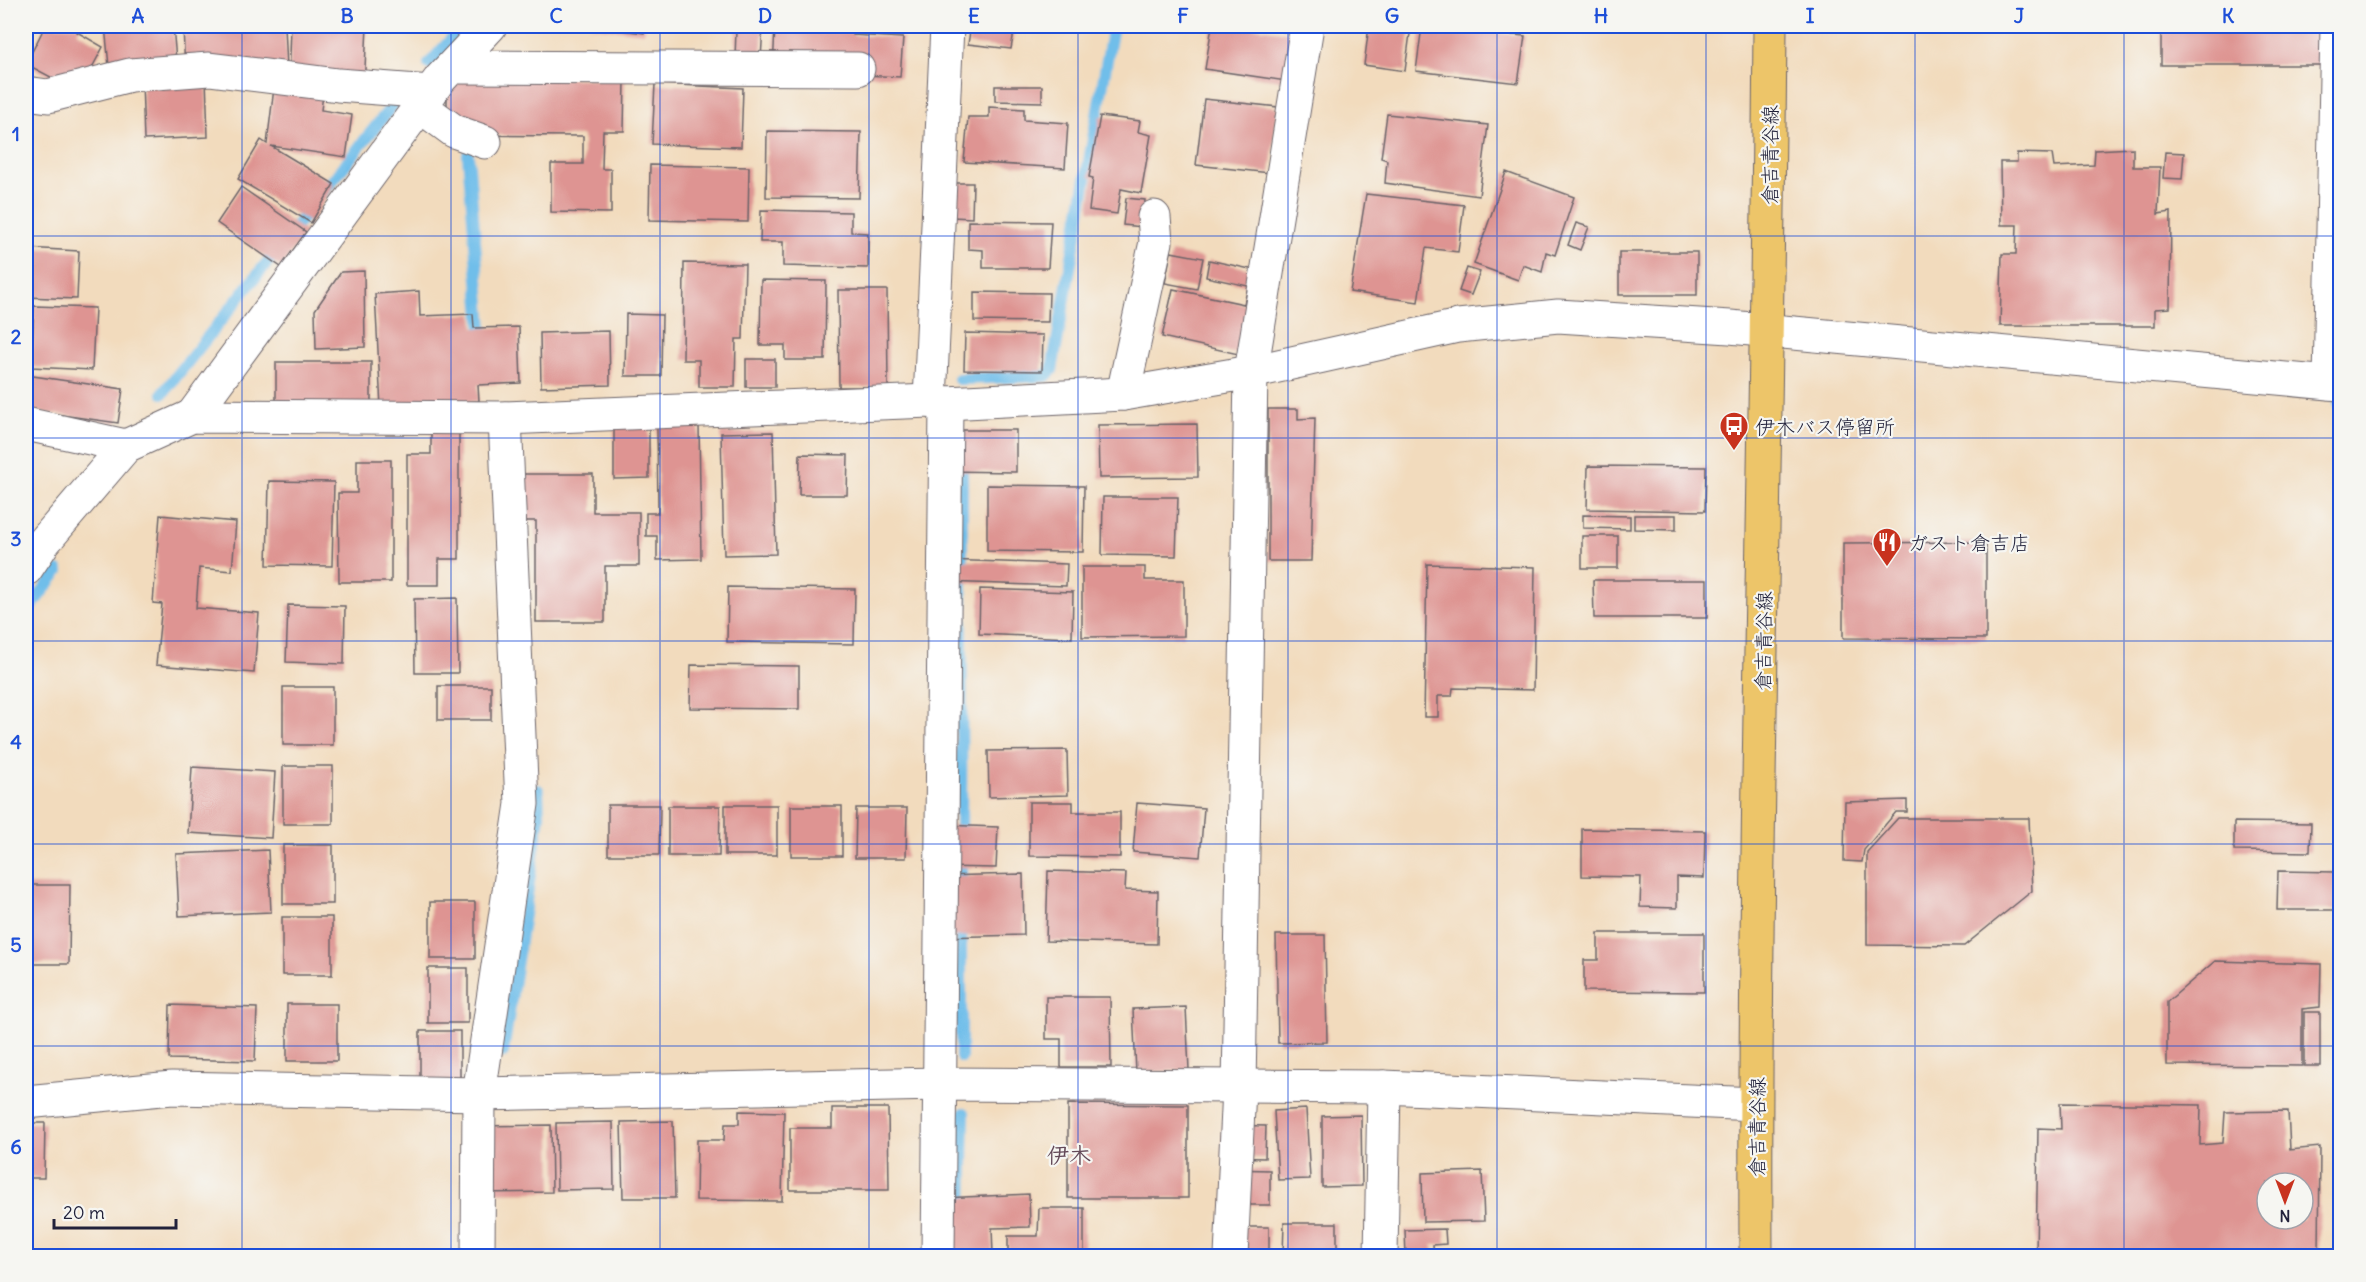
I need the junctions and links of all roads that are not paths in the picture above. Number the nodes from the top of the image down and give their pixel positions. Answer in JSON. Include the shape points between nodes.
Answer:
{"nodes":[{"id":1,"x":490,"y":26,"type":"edge"},
{"id":2,"x":947,"y":26,"type":"edge"},
{"id":3,"x":1307,"y":26,"type":"edge"},
{"id":4,"x":1770,"y":26,"type":"edge"},
{"id":5,"x":2337,"y":26,"type":"edge"},
{"id":6,"x":452,"y":67,"type":"junction"},
{"id":7,"x":858,"y":69,"type":"dead end"},
{"id":8,"x":26,"y":93,"type":"edge"},
{"id":9,"x":426,"y":99,"type":"junction"},
{"id":10,"x":2338,"y":117,"type":"edge"},
{"id":11,"x":485,"y":142,"type":"dead end"},
{"id":12,"x":1154,"y":217,"type":"dead end"},
{"id":13,"x":1768,"y":332,"type":"junction"},
{"id":14,"x":1251,"y":372,"type":"junction"},
{"id":15,"x":2335,"y":384,"type":"edge"},
{"id":16,"x":1124,"y":394,"type":"junction"},
{"id":17,"x":938,"y":402,"type":"junction"},
{"id":18,"x":192,"y":416,"type":"junction"},
{"id":19,"x":505,"y":418,"type":"junction"},
{"id":20,"x":26,"y":424,"type":"edge"},
{"id":21,"x":126,"y":446,"type":"junction"},
{"id":22,"x":26,"y":569,"type":"edge"},
{"id":23,"x":938,"y":1084,"type":"junction"},
{"id":24,"x":1384,"y":1087,"type":"junction"},
{"id":25,"x":1239,"y":1088,"type":"junction"},
{"id":26,"x":479,"y":1094,"type":"junction"},
{"id":27,"x":26,"y":1102,"type":"edge"},
{"id":28,"x":1755,"y":1104,"type":"junction"},
{"id":29,"x":478,"y":1257,"type":"edge"},
{"id":30,"x":938,"y":1257,"type":"edge"},
{"id":31,"x":1231,"y":1257,"type":"edge"},
{"id":32,"x":1381,"y":1257,"type":"edge"},
{"id":33,"x":1756,"y":1257,"type":"edge"}],
"edges":[{"from":1,"to":6,"type":"street"},
{"from":2,"to":17,"type":"street"},
{"from":3,"to":14,"type":"street"},
{"from":4,"to":13,"type":"main road","name":"倉吉青谷線"},
{"from":5,"to":10,"type":"street"},
{"from":6,"to":7,"type":"street"},
{"from":6,"to":9,"type":"street"},
{"from":8,"to":9,"type":"street","via":[[48,96],[130,75],[209,69]]},
{"from":9,"to":11,"type":"street","via":[[454,131]]},
{"from":9,"to":18,"type":"street"},
{"from":10,"to":15,"type":"street"},
{"from":12,"to":16,"type":"street","via":[[1155,242]]},
{"from":13,"to":14,"type":"street","via":[[1558,316],[1458,327]]},
{"from":13,"to":15,"type":"street"},
{"from":13,"to":28,"type":"main road","name":"倉吉青谷線"},
{"from":14,"to":16,"type":"street"},
{"from":14,"to":25,"type":"street"},
{"from":16,"to":17,"type":"street"},
{"from":17,"to":19,"type":"street"},
{"from":17,"to":23,"type":"street"},
{"from":18,"to":19,"type":"street"},
{"from":18,"to":21,"type":"street"},
{"from":19,"to":26,"type":"street","via":[[522,804]]},
{"from":20,"to":21,"type":"street"},
{"from":21,"to":22,"type":"street","via":[[44,542]]},
{"from":23,"to":25,"type":"street"},
{"from":23,"to":26,"type":"street"},
{"from":23,"to":30,"type":"street"},
{"from":24,"to":25,"type":"street"},
{"from":24,"to":28,"type":"street"},
{"from":24,"to":32,"type":"street"},
{"from":25,"to":31,"type":"street"},
{"from":26,"to":27,"type":"street","via":[[172,1088]]},
{"from":26,"to":29,"type":"street"},
{"from":28,"to":33,"type":"main road","name":"倉吉青谷線"}]}
